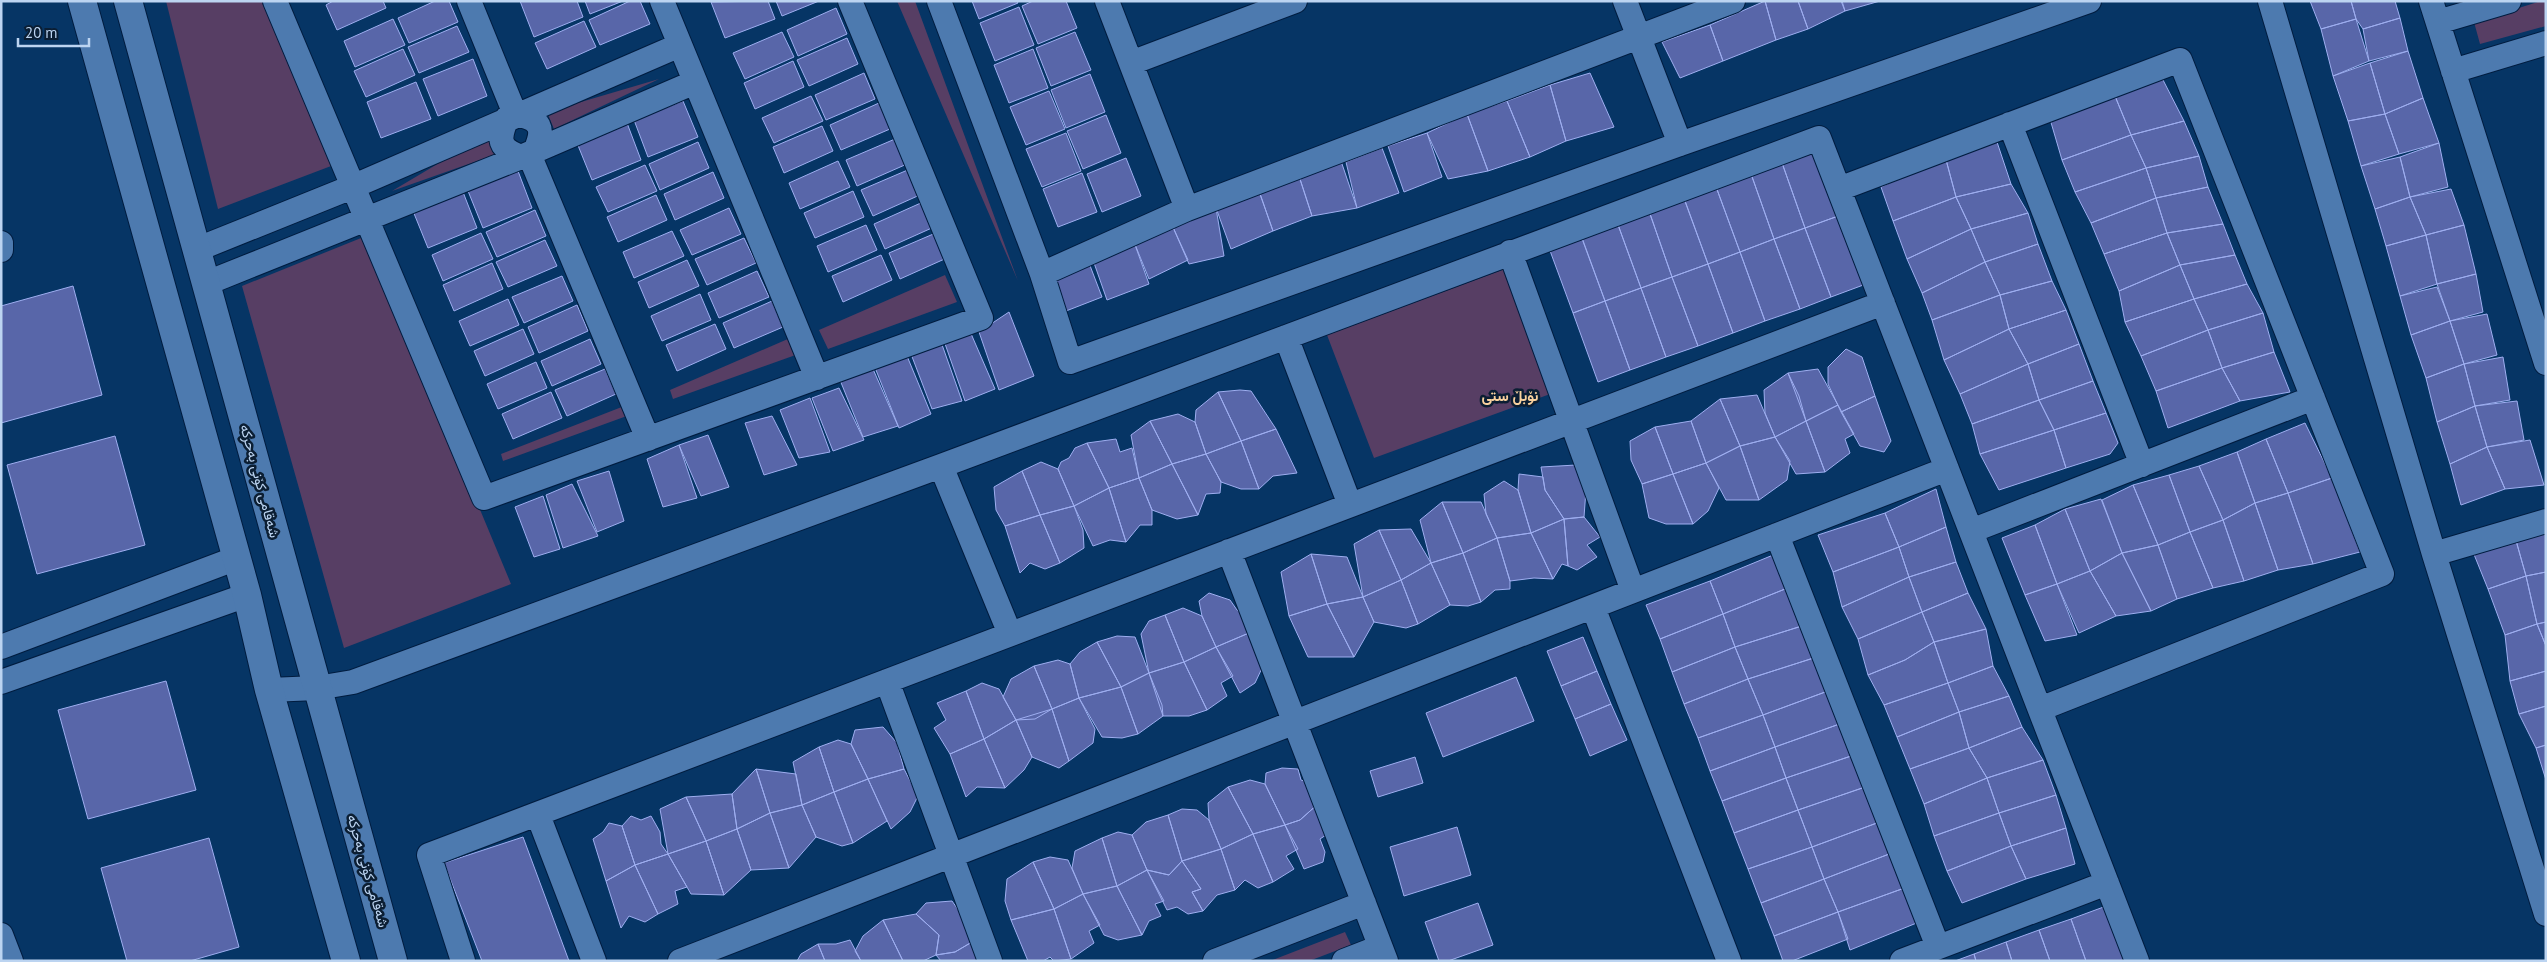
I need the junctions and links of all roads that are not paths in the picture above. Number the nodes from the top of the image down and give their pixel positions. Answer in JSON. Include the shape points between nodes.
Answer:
{"nodes":[{"id":1,"x":82,"y":1,"type":"edge"},
{"id":2,"x":128,"y":1,"type":"edge"},
{"id":3,"x":275,"y":1,"type":"edge"},
{"id":4,"x":469,"y":1,"type":"edge"},
{"id":5,"x":662,"y":1,"type":"edge"},
{"id":6,"x":850,"y":1,"type":"edge"},
{"id":7,"x":939,"y":1,"type":"edge"},
{"id":8,"x":1107,"y":1,"type":"edge"},
{"id":9,"x":1625,"y":1,"type":"edge"},
{"id":10,"x":1733,"y":1,"type":"edge"},
{"id":11,"x":2089,"y":1,"type":"edge"},
{"id":12,"x":2270,"y":1,"type":"edge"},
{"id":13,"x":2509,"y":1,"type":"edge"},
{"id":14,"x":1280,"y":4,"type":"edge"},
{"id":15,"x":2435,"y":12,"type":"edge"},
{"id":16,"x":1638,"y":37,"type":"junction"},
{"id":17,"x":2546,"y":43,"type":"edge"},
{"id":18,"x":680,"y":45,"type":"junction"},
{"id":19,"x":1131,"y":63,"type":"junction"},
{"id":20,"x":2453,"y":71,"type":"junction"},
{"id":21,"x":695,"y":82,"type":"junction"},
{"id":22,"x":511,"y":116,"type":"junction"},
{"id":23,"x":2010,"y":124,"type":"junction"},
{"id":24,"x":1680,"y":144,"type":"junction"},
{"id":25,"x":529,"y":154,"type":"junction"},
{"id":26,"x":352,"y":187,"type":"junction"},
{"id":27,"x":1839,"y":189,"type":"junction"},
{"id":28,"x":1187,"y":209,"type":"junction"},
{"id":29,"x":366,"y":218,"type":"junction"},
{"id":30,"x":1,"y":243,"type":"edge"},
{"id":31,"x":198,"y":249,"type":"junction"},
{"id":32,"x":1,"y":250,"type":"edge"},
{"id":33,"x":1510,"y":252,"type":"junction"},
{"id":34,"x":1042,"y":274,"type":"junction"},
{"id":35,"x":207,"y":284,"type":"junction"},
{"id":36,"x":1883,"y":303,"type":"junction"},
{"id":37,"x":1286,"y":336,"type":"junction"},
{"id":38,"x":2546,"y":363,"type":"edge"},
{"id":39,"x":817,"y":378,"type":"junction"},
{"id":40,"x":2313,"y":398,"type":"junction"},
{"id":41,"x":1571,"y":421,"type":"junction"},
{"id":42,"x":648,"y":439,"type":"junction"},
{"id":43,"x":2142,"y":465,"type":"junction"},
{"id":44,"x":941,"y":466,"type":"junction"},
{"id":45,"x":1947,"y":469,"type":"junction"},
{"id":46,"x":1350,"y":505,"type":"junction"},
{"id":47,"x":2546,"y":521,"type":"edge"},
{"id":48,"x":1971,"y":532,"type":"junction"},
{"id":49,"x":1777,"y":535,"type":"junction"},
{"id":50,"x":1229,"y":551,"type":"junction"},
{"id":51,"x":2434,"y":554,"type":"junction"},
{"id":52,"x":237,"y":558,"type":"junction"},
{"id":53,"x":1633,"y":591,"type":"junction"},
{"id":54,"x":247,"y":595,"type":"junction"},
{"id":55,"x":1592,"y":606,"type":"junction"},
{"id":56,"x":1010,"y":634,"type":"junction"},
{"id":57,"x":1,"y":647,"type":"edge"},
{"id":58,"x":887,"y":681,"type":"junction"},
{"id":59,"x":1,"y":682,"type":"edge"},
{"id":60,"x":317,"y":688,"type":"junction"},
{"id":61,"x":269,"y":690,"type":"junction"},
{"id":62,"x":2040,"y":709,"type":"junction"},
{"id":63,"x":1294,"y":722,"type":"junction"},
{"id":64,"x":538,"y":815,"type":"junction"},
{"id":65,"x":951,"y":856,"type":"junction"},
{"id":66,"x":2107,"y":882,"type":"junction"},
{"id":67,"x":1364,"y":903,"type":"junction"},
{"id":68,"x":2546,"y":914,"type":"edge"},
{"id":69,"x":1,"y":935,"type":"edge"},
{"id":70,"x":1938,"y":947,"type":"junction"},
{"id":71,"x":1383,"y":954,"type":"edge"},
{"id":72,"x":12,"y":961,"type":"edge"},
{"id":73,"x":346,"y":961,"type":"edge"},
{"id":74,"x":393,"y":961,"type":"edge"},
{"id":75,"x":463,"y":961,"type":"edge"},
{"id":76,"x":594,"y":961,"type":"edge"},
{"id":77,"x":680,"y":961,"type":"edge"},
{"id":78,"x":990,"y":961,"type":"edge"},
{"id":79,"x":1215,"y":961,"type":"edge"},
{"id":80,"x":1344,"y":961,"type":"edge"},
{"id":81,"x":1729,"y":961,"type":"edge"},
{"id":82,"x":1902,"y":961,"type":"edge"},
{"id":83,"x":2137,"y":961,"type":"edge"}],
"edges":[{"from":1,"to":52,"type":"street"},
{"from":2,"to":31,"type":"street","name":"شەقامی کۆنی بەحرکە"},
{"from":3,"to":26,"type":"street"},
{"from":4,"to":22,"type":"street"},
{"from":5,"to":18,"type":"street"},
{"from":6,"to":39,"type":"street","via":[[982,318]]},
{"from":7,"to":34,"type":"street"},
{"from":8,"to":19,"type":"street"},
{"from":9,"to":16,"type":"street"},
{"from":10,"to":16,"type":"street"},
{"from":11,"to":24,"type":"street"},
{"from":12,"to":51,"type":"street"},
{"from":13,"to":15,"type":"street"},
{"from":14,"to":19,"type":"street"},
{"from":15,"to":20,"type":"street"},
{"from":16,"to":24,"type":"street"},
{"from":16,"to":28,"type":"street"},
{"from":17,"to":20,"type":"street"},
{"from":18,"to":21,"type":"street"},
{"from":18,"to":22,"type":"street"},
{"from":19,"to":28,"type":"street"},
{"from":20,"to":38,"type":"street"},
{"from":21,"to":25,"type":"street"},
{"from":21,"to":39,"type":"street"},
{"from":22,"to":25,"type":"street","via":[[502,131],[502,143],[510,152]]},
{"from":22,"to":25,"type":"street","via":[[529,117],[538,125],[541,136]]},
{"from":22,"to":26,"type":"street"},
{"from":23,"to":27,"type":"street"},
{"from":23,"to":40,"type":"street","via":[[2180,60]]},
{"from":23,"to":43,"type":"street"},
{"from":24,"to":34,"type":"street","via":[[1070,362]]},
{"from":25,"to":29,"type":"street"},
{"from":25,"to":42,"type":"street"},
{"from":26,"to":29,"type":"street"},
{"from":26,"to":31,"type":"street"},
{"from":27,"to":33,"type":"street","via":[[1819,138]]},
{"from":27,"to":36,"type":"street"},
{"from":28,"to":34,"type":"street"},
{"from":29,"to":35,"type":"street"},
{"from":29,"to":42,"type":"street","via":[[484,498]]},
{"from":30,"to":32,"type":"street"},
{"from":31,"to":35,"type":"street","name":"شەقامی کۆنی بەحرکە"},
{"from":33,"to":37,"type":"street"},
{"from":33,"to":41,"type":"street"},
{"from":35,"to":60,"type":"street","name":"شەقامی کۆنی بەحرکە"},
{"from":36,"to":41,"type":"street"},
{"from":36,"to":45,"type":"street"},
{"from":37,"to":44,"type":"street"},
{"from":37,"to":46,"type":"street"},
{"from":39,"to":42,"type":"street"},
{"from":40,"to":43,"type":"street"},
{"from":40,"to":62,"type":"street","via":[[2382,574]]},
{"from":41,"to":46,"type":"street"},
{"from":41,"to":53,"type":"street"},
{"from":43,"to":48,"type":"street"},
{"from":44,"to":56,"type":"street"},
{"from":44,"to":60,"type":"street","via":[[353,682]]},
{"from":45,"to":48,"type":"street"},
{"from":45,"to":49,"type":"street"},
{"from":46,"to":50,"type":"street"},
{"from":47,"to":51,"type":"street"},
{"from":48,"to":62,"type":"street"},
{"from":49,"to":53,"type":"street"},
{"from":49,"to":70,"type":"street"},
{"from":50,"to":56,"type":"street"},
{"from":50,"to":63,"type":"street"},
{"from":51,"to":68,"type":"street"},
{"from":52,"to":54,"type":"street"},
{"from":52,"to":57,"type":"street"},
{"from":53,"to":55,"type":"street"},
{"from":54,"to":59,"type":"street"},
{"from":54,"to":61,"type":"street"},
{"from":55,"to":63,"type":"street"},
{"from":55,"to":81,"type":"street"},
{"from":56,"to":58,"type":"street"},
{"from":58,"to":64,"type":"street"},
{"from":58,"to":65,"type":"street"},
{"from":60,"to":61,"type":"street"},
{"from":60,"to":74,"type":"street","name":"شەقامی کۆنی بەحرکە"},
{"from":61,"to":73,"type":"street"},
{"from":62,"to":66,"type":"street"},
{"from":63,"to":65,"type":"street"},
{"from":63,"to":67,"type":"street"},
{"from":64,"to":75,"type":"street","via":[[429,855]]},
{"from":64,"to":76,"type":"street"},
{"from":65,"to":77,"type":"street"},
{"from":65,"to":78,"type":"street"},
{"from":66,"to":70,"type":"street"},
{"from":66,"to":83,"type":"street"},
{"from":67,"to":71,"type":"street"},
{"from":67,"to":79,"type":"street"},
{"from":69,"to":72,"type":"street"},
{"from":70,"to":82,"type":"street"},
{"from":71,"to":80,"type":"street"}]}
